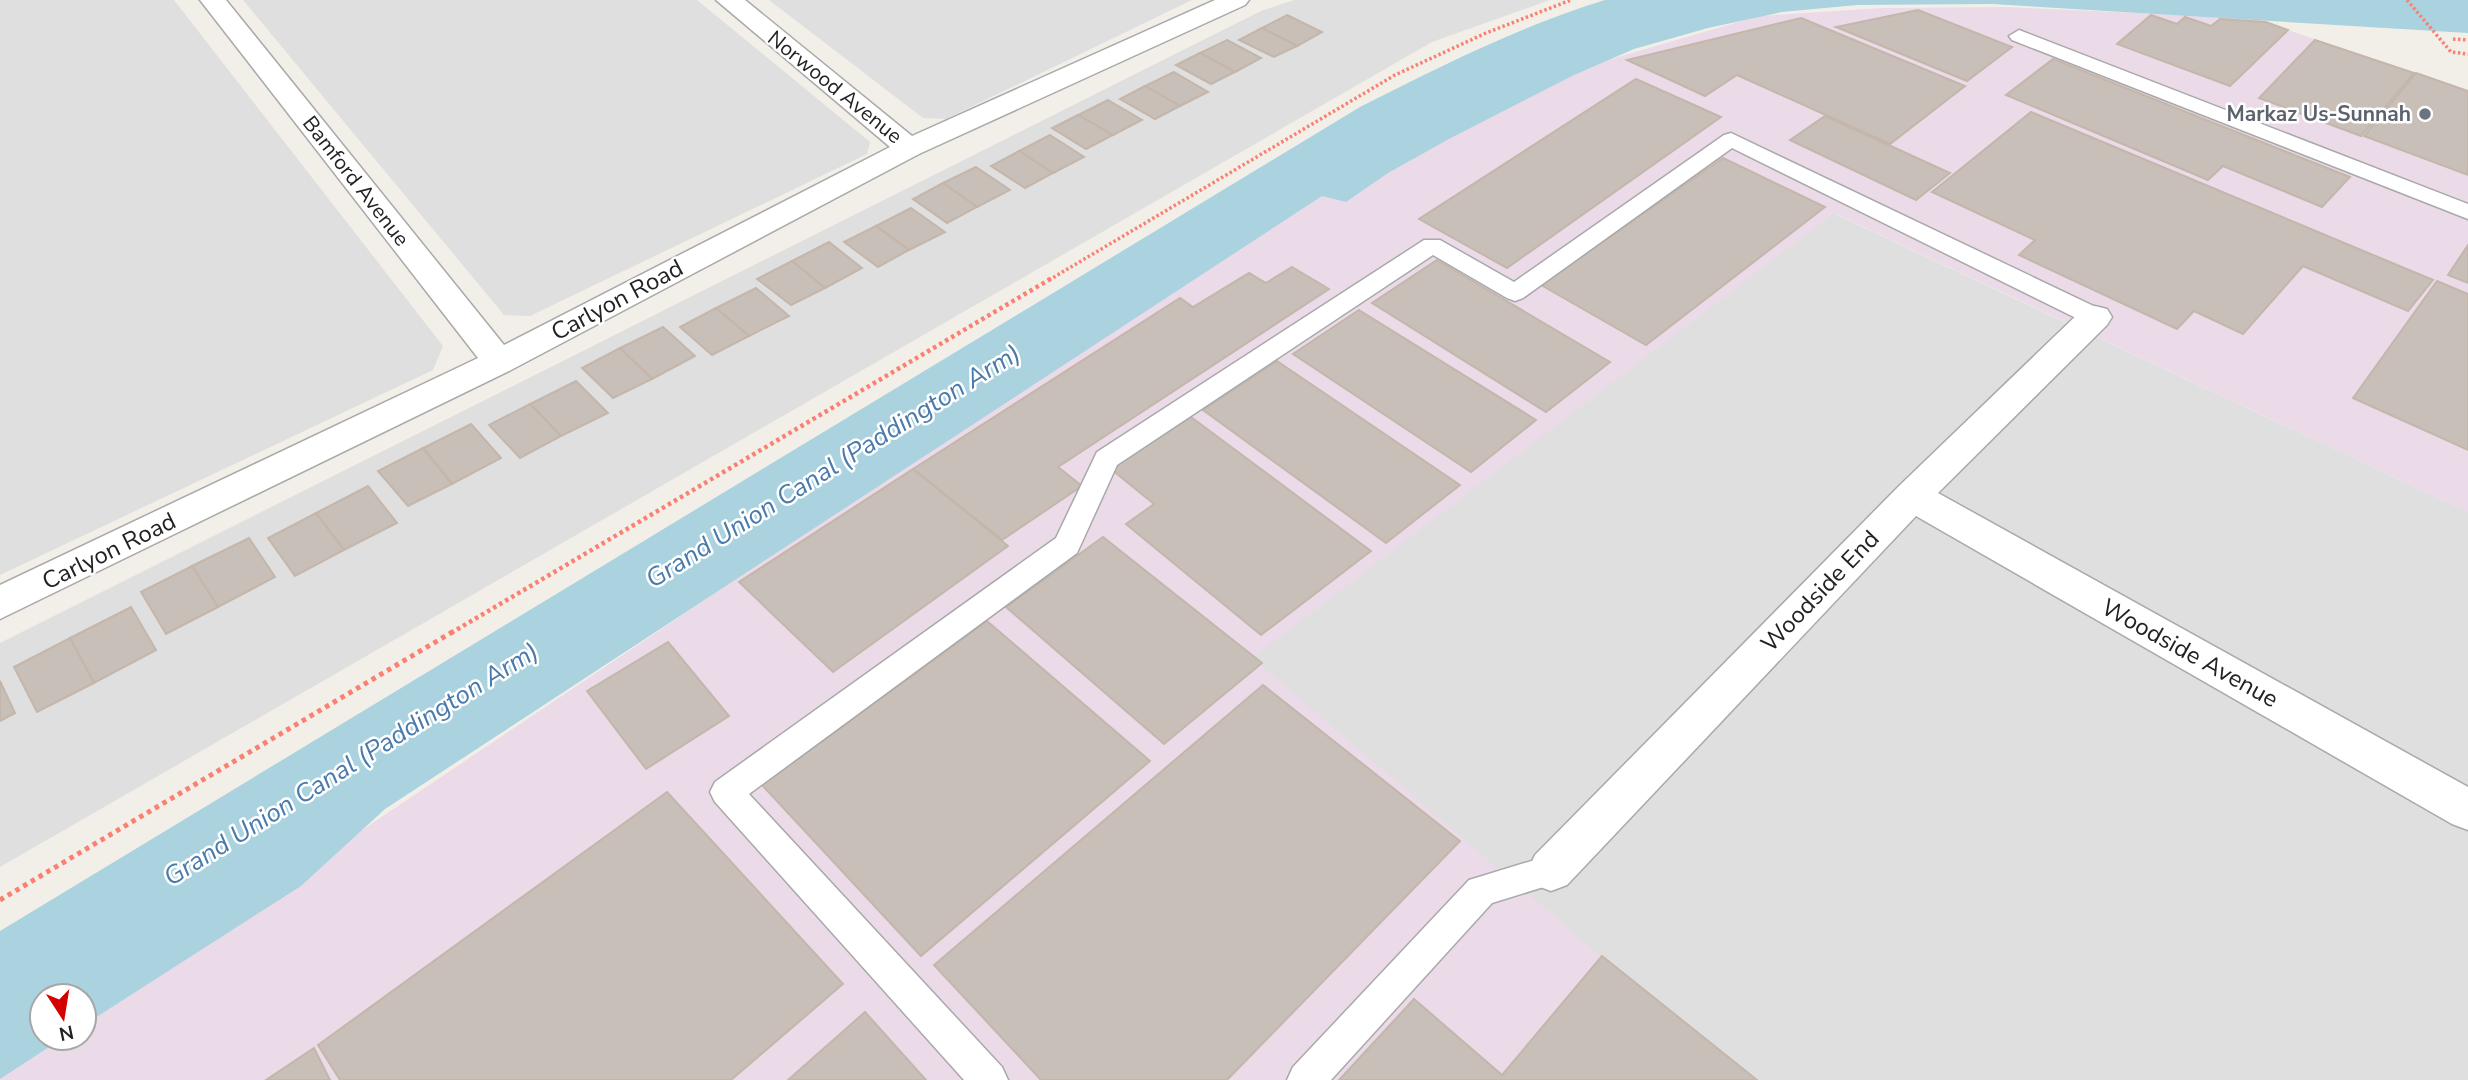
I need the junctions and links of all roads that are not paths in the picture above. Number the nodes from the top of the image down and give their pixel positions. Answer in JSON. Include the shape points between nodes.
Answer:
{"nodes":[{"id":1,"x":213,"y":0,"type":"edge"},
{"id":2,"x":729,"y":0,"type":"edge"},
{"id":3,"x":1236,"y":0,"type":"edge"},
{"id":4,"x":2019,"y":36,"type":"dead end"},
{"id":5,"x":909,"y":148,"type":"junction"},
{"id":6,"x":2468,"y":212,"type":"edge"},
{"id":7,"x":2095,"y":317,"type":"joint"},
{"id":8,"x":499,"y":362,"type":"junction"},
{"id":9,"x":1912,"y":496,"type":"junction"},
{"id":10,"x":0,"y":603,"type":"edge"},
{"id":11,"x":2468,"y":810,"type":"edge"},
{"id":12,"x":1551,"y":870,"type":"joint"},
{"id":13,"x":989,"y":1080,"type":"edge"},
{"id":14,"x":1306,"y":1080,"type":"edge"}],
"edges":[{"from":1,"to":8,"type":"street","name":"Bamford Avenue"},
{"from":2,"to":5,"type":"street","name":"Norwood Avenue"},
{"from":3,"to":5,"type":"street","name":"Carlyon Road"},
{"from":4,"to":6,"type":"lane"},
{"from":5,"to":8,"type":"street","name":"Carlyon Road"},
{"from":7,"to":9,"type":"street","name":"Woodside End"},
{"from":7,"to":13,"type":"lane","via":[[1731,139],[1515,293],[1432,245],[1106,459],[1067,545],[726,792]]},
{"from":8,"to":10,"type":"street","name":"Carlyon Road"},
{"from":9,"to":11,"type":"street","name":"Woodside Avenue"},
{"from":9,"to":12,"type":"street","name":"Woodside End"},
{"from":12,"to":14,"type":"lane","via":[[1481,891]]}]}
